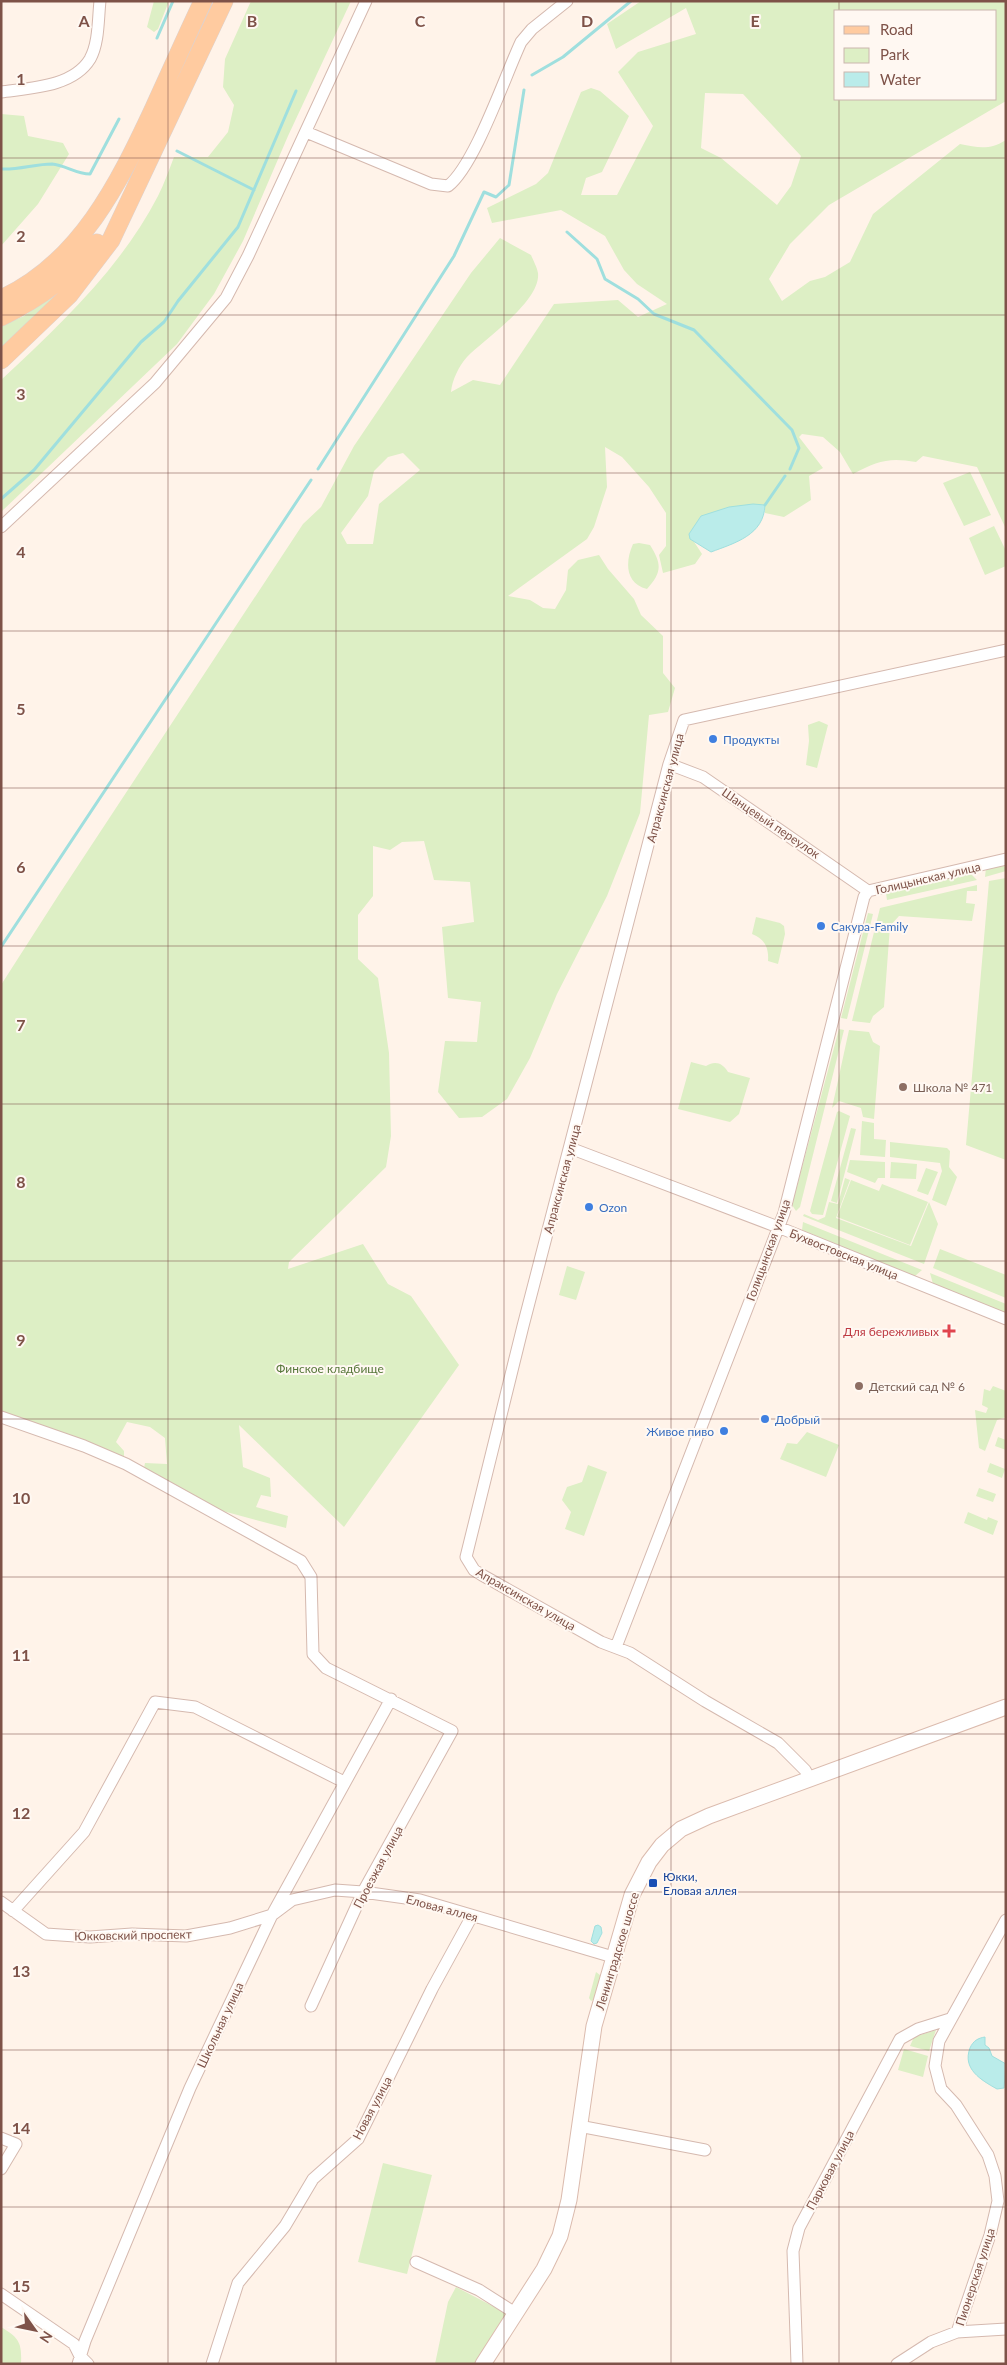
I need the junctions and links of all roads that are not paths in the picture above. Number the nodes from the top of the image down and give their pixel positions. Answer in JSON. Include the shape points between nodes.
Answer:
{"nodes":[{"id":1,"x":100,"y":1,"type":"edge"},
{"id":2,"x":203,"y":1,"type":"edge"},
{"id":3,"x":224,"y":1,"type":"edge"},
{"id":4,"x":366,"y":1,"type":"edge"},
{"id":5,"x":567,"y":1,"type":"edge"},
{"id":6,"x":1,"y":92,"type":"edge"},
{"id":7,"x":306,"y":132,"type":"junction"},
{"id":8,"x":128,"y":204,"type":"junction"},
{"id":9,"x":1,"y":300,"type":"edge"},
{"id":10,"x":1,"y":317,"type":"edge"},
{"id":11,"x":1,"y":360,"type":"edge"},
{"id":12,"x":1,"y":527,"type":"edge"},
{"id":13,"x":1006,"y":650,"type":"edge"},
{"id":14,"x":669,"y":764,"type":"junction"},
{"id":15,"x":1006,"y":859,"type":"edge"},
{"id":16,"x":868,"y":891,"type":"junction"},
{"id":17,"x":570,"y":1148,"type":"junction"},
{"id":18,"x":778,"y":1227,"type":"junction"},
{"id":19,"x":1006,"y":1319,"type":"edge"},
{"id":20,"x":1,"y":1417,"type":"edge"},
{"id":21,"x":616,"y":1647,"type":"junction"},
{"id":22,"x":391,"y":1699,"type":"junction"},
{"id":23,"x":1006,"y":1708,"type":"edge"},
{"id":24,"x":810,"y":1779,"type":"junction"},
{"id":25,"x":344,"y":1782,"type":"junction"},
{"id":26,"x":363,"y":1892,"type":"junction"},
{"id":27,"x":1,"y":1902,"type":"edge"},
{"id":28,"x":13,"y":1911,"type":"junction"},
{"id":29,"x":272,"y":1915,"type":"junction"},
{"id":30,"x":472,"y":1916,"type":"junction"},
{"id":31,"x":1006,"y":1920,"type":"edge"},
{"id":32,"x":613,"y":1957,"type":"junction"},
{"id":33,"x":311,"y":2006,"type":"dead end"},
{"id":34,"x":950,"y":2019,"type":"junction"},
{"id":35,"x":579,"y":2126,"type":"junction"},
{"id":36,"x":1,"y":2138,"type":"edge"},
{"id":37,"x":705,"y":2150,"type":"dead end"},
{"id":38,"x":1,"y":2169,"type":"edge"},
{"id":39,"x":416,"y":2262,"type":"dead end"},
{"id":40,"x":1,"y":2294,"type":"edge"},
{"id":41,"x":515,"y":2313,"type":"junction"},
{"id":42,"x":1006,"y":2328,"type":"edge"},
{"id":43,"x":957,"y":2332,"type":"junction"},
{"id":44,"x":82,"y":2361,"type":"edge"},
{"id":45,"x":212,"y":2364,"type":"edge"},
{"id":46,"x":483,"y":2364,"type":"edge"},
{"id":47,"x":797,"y":2364,"type":"edge"},
{"id":48,"x":897,"y":2364,"type":"edge"}],
"edges":[{"from":1,"to":6,"type":"street","via":[[90,59],[74,75],[48,84]]},
{"from":2,"to":9,"type":"main road","via":[[126,169],[92,224],[57,262]]},
{"from":3,"to":8,"type":"main road"},
{"from":4,"to":7,"type":"street"},
{"from":5,"to":7,"type":"street","via":[[521,42],[479,138],[460,175],[448,186],[431,184]]},
{"from":7,"to":12,"type":"street","via":[[230,290],[208,322],[155,382]]},
{"from":8,"to":10,"type":"main road","via":[[63,279],[24,306]]},
{"from":8,"to":11,"type":"main road","via":[[111,240],[70,296]]},
{"from":13,"to":14,"type":"street","name":"Апраксинская улица","via":[[684,720]]},
{"from":14,"to":16,"type":"street","name":"Шанцевый переулок","via":[[703,777]]},
{"from":14,"to":17,"type":"street","name":"Апраксинская улица"},
{"from":15,"to":16,"type":"street","name":"Голицынская улица"},
{"from":16,"to":18,"type":"street","name":"Голицынская улица","via":[[860,905],[833,1022]]},
{"from":17,"to":18,"type":"street","name":"Бухвостовская улица"},
{"from":17,"to":21,"type":"street","name":"Апраксинская улица","via":[[466,1557],[474,1570],[482,1575],[601,1642]]},
{"from":18,"to":19,"type":"street","name":"Бухвостовская улица"},
{"from":18,"to":21,"type":"street","name":"Голицынская улица"},
{"from":20,"to":22,"type":"street","via":[[126,1464],[301,1561],[311,1577],[312,1654],[326,1668]]},
{"from":21,"to":24,"type":"street","name":"Апраксинская улица","via":[[778,1743]]},
{"from":22,"to":25,"type":"street","name":"Школьная улица"},
{"from":22,"to":26,"type":"street","name":"Проезжая улица","via":[[452,1731]]},
{"from":23,"to":24,"type":"main road","name":"Ленинградское шоссе"},
{"from":24,"to":32,"type":"main road","name":"Ленинградское шоссе","via":[[709,1816],[681,1830],[662,1845],[638,1883]]},
{"from":25,"to":28,"type":"street","via":[[195,1707],[155,1702],[84,1832]]},
{"from":25,"to":29,"type":"street","name":"Школьная улица"},
{"from":26,"to":29,"type":"street","name":"Еловая аллея","via":[[335,1890],[292,1900]]},
{"from":26,"to":30,"type":"street","name":"Еловая аллея","via":[[420,1900]]},
{"from":26,"to":33,"type":"street","name":"Проезжая улица"},
{"from":27,"to":28,"type":"street","name":"Юкковский проспект"},
{"from":28,"to":29,"type":"street","name":"Юкковский проспект","via":[[46,1934],[90,1937],[132,1934],[186,1936],[230,1928]]},
{"from":29,"to":44,"type":"street","name":"Школьная улица","via":[[190,2088]]},
{"from":30,"to":32,"type":"street","name":"Еловая аллея"},
{"from":30,"to":45,"type":"street","name":"Новая улица","via":[[358,2139],[313,2178],[285,2226],[238,2283]]},
{"from":31,"to":34,"type":"street","name":"Пионерская улица"},
{"from":32,"to":35,"type":"main road","name":"Ленинградское шоссе","via":[[594,2026]]},
{"from":34,"to":43,"type":"street","name":"Пионерская улица","via":[[939,2041],[935,2066],[941,2089],[988,2155],[996,2176],[998,2200],[990,2235]]},
{"from":34,"to":47,"type":"street","name":"Парковая улица","via":[[918,2029],[900,2039],[799,2228],[793,2251]]},
{"from":35,"to":37,"type":"street"},
{"from":35,"to":41,"type":"main road","name":"Ленинградское шоссе","via":[[569,2200],[560,2236],[544,2269]]},
{"from":36,"to":38,"type":"street","via":[[16,2144]]},
{"from":39,"to":41,"type":"street","via":[[479,2290]]},
{"from":40,"to":44,"type":"street","via":[[74,2344]]},
{"from":41,"to":46,"type":"main road","name":"Ленинградское шоссе"},
{"from":42,"to":43,"type":"street"},
{"from":43,"to":48,"type":"street","name":"Пионерская улица","via":[[931,2342]]}]}
